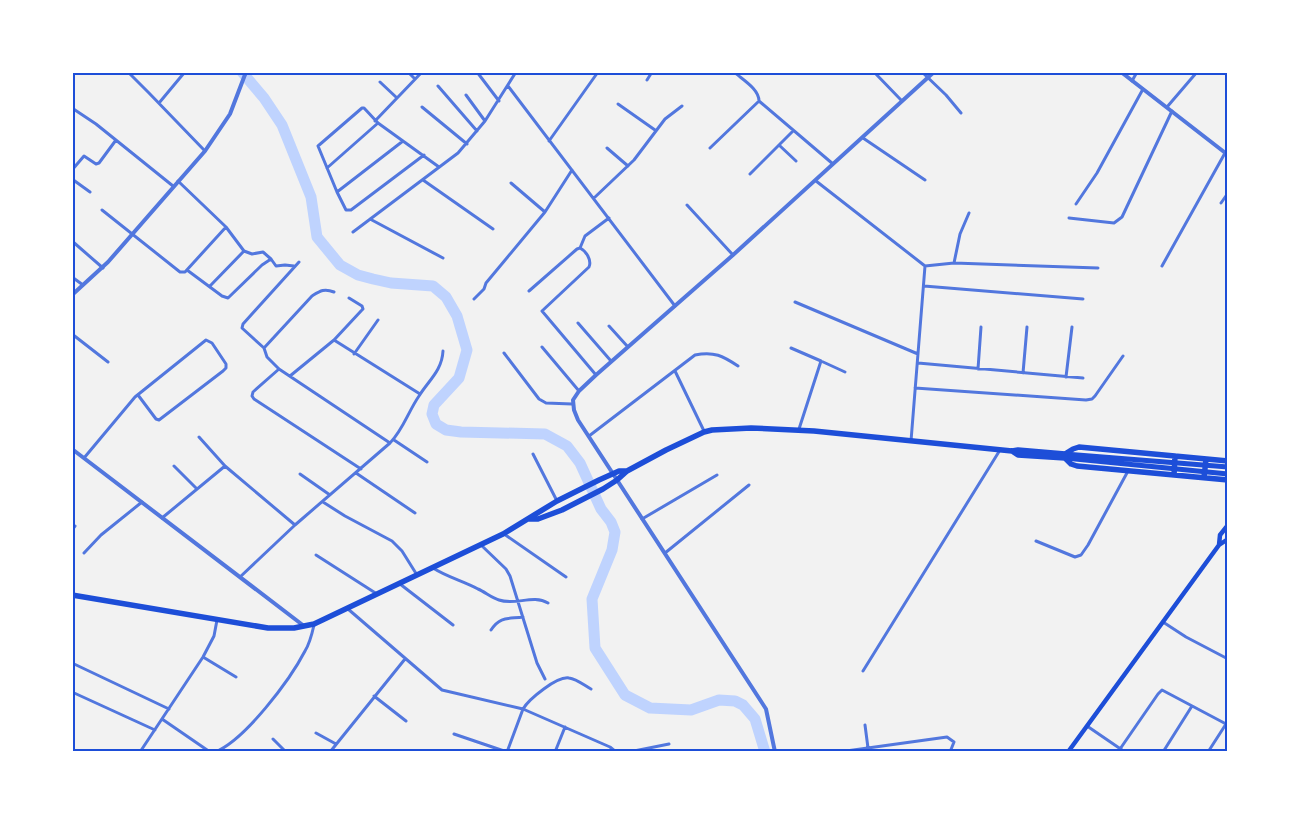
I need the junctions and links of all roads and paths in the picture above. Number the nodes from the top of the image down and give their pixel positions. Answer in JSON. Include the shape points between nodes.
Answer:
{"nodes":[{"id":1,"x":246,"y":72,"type":"edge"},
{"id":2,"x":408,"y":72,"type":"edge"},
{"id":3,"x":422,"y":72,"type":"edge"},
{"id":4,"x":478,"y":72,"type":"edge"},
{"id":5,"x":516,"y":72,"type":"edge"},
{"id":6,"x":598,"y":72,"type":"edge"},
{"id":7,"x":652,"y":72,"type":"edge"},
{"id":8,"x":734,"y":72,"type":"edge"},
{"id":9,"x":874,"y":72,"type":"edge"},
{"id":10,"x":922,"y":72,"type":"edge"},
{"id":11,"x":934,"y":72,"type":"edge"},
{"id":12,"x":1121,"y":72,"type":"edge"},
{"id":13,"x":1137,"y":72,"type":"edge"},
{"id":14,"x":1197,"y":72,"type":"edge"},
{"id":15,"x":128,"y":73,"type":"edge"},
{"id":16,"x":184,"y":73,"type":"edge"},
{"id":17,"x":928,"y":78,"type":"junction"},
{"id":18,"x":415,"y":79,"type":"junction"},
{"id":19,"x":647,"y":80,"type":"dead end"},
{"id":20,"x":1132,"y":81,"type":"junction"},
{"id":21,"x":380,"y":82,"type":"dead end"},
{"id":22,"x":438,"y":86,"type":"dead end"},
{"id":23,"x":508,"y":86,"type":"junction"},
{"id":24,"x":1143,"y":89,"type":"junction"},
{"id":25,"x":466,"y":95,"type":"dead end"},
{"id":26,"x":397,"y":98,"type":"junction"},
{"id":27,"x":499,"y":101,"type":"junction"},
{"id":28,"x":759,"y":101,"type":"junction"},
{"id":29,"x":902,"y":101,"type":"junction"},
{"id":30,"x":159,"y":103,"type":"junction"},
{"id":31,"x":618,"y":104,"type":"dead end"},
{"id":32,"x":682,"y":106,"type":"dead end"},
{"id":33,"x":422,"y":107,"type":"dead end"},
{"id":34,"x":1166,"y":107,"type":"junction"},
{"id":35,"x":72,"y":108,"type":"edge"},
{"id":36,"x":1172,"y":111,"type":"junction"},
{"id":37,"x":961,"y":113,"type":"dead end"},
{"id":38,"x":485,"y":121,"type":"junction"},
{"id":39,"x":376,"y":122,"type":"junction"},
{"id":40,"x":655,"y":130,"type":"junction"},
{"id":41,"x":477,"y":131,"type":"junction"},
{"id":42,"x":793,"y":131,"type":"junction"},
{"id":43,"x":863,"y":138,"type":"junction"},
{"id":44,"x":116,"y":140,"type":"junction"},
{"id":45,"x":403,"y":141,"type":"junction"},
{"id":46,"x":549,"y":141,"type":"junction"},
{"id":47,"x":466,"y":144,"type":"junction"},
{"id":48,"x":779,"y":145,"type":"junction"},
{"id":49,"x":606,"y":148,"type":"dead end"},
{"id":50,"x":710,"y":148,"type":"dead end"},
{"id":51,"x":205,"y":151,"type":"junction"},
{"id":52,"x":1226,"y":154,"type":"edge"},
{"id":53,"x":424,"y":155,"type":"junction"},
{"id":54,"x":796,"y":161,"type":"dead end"},
{"id":55,"x":834,"y":164,"type":"junction"},
{"id":56,"x":628,"y":166,"type":"junction"},
{"id":57,"x":440,"y":167,"type":"junction"},
{"id":58,"x":327,"y":168,"type":"junction"},
{"id":59,"x":72,"y":170,"type":"edge"},
{"id":60,"x":572,"y":170,"type":"junction"},
{"id":61,"x":750,"y":174,"type":"dead end"},
{"id":62,"x":72,"y":179,"type":"edge"},
{"id":63,"x":423,"y":180,"type":"junction"},
{"id":64,"x":925,"y":180,"type":"dead end"},
{"id":65,"x":178,"y":181,"type":"junction"},
{"id":66,"x":816,"y":181,"type":"junction"},
{"id":67,"x":511,"y":183,"type":"dead end"},
{"id":68,"x":173,"y":186,"type":"junction"},
{"id":69,"x":90,"y":192,"type":"dead end"},
{"id":70,"x":336,"y":192,"type":"junction"},
{"id":71,"x":1228,"y":193,"type":"edge"},
{"id":72,"x":594,"y":198,"type":"junction"},
{"id":73,"x":1076,"y":204,"type":"dead end"},
{"id":74,"x":1221,"y":204,"type":"dead end"},
{"id":75,"x":687,"y":205,"type":"dead end"},
{"id":76,"x":102,"y":210,"type":"dead end"},
{"id":77,"x":545,"y":212,"type":"junction"},
{"id":78,"x":969,"y":213,"type":"dead end"},
{"id":79,"x":609,"y":218,"type":"junction"},
{"id":80,"x":1069,"y":218,"type":"dead end"},
{"id":81,"x":370,"y":219,"type":"junction"},
{"id":82,"x":226,"y":227,"type":"junction"},
{"id":83,"x":493,"y":229,"type":"dead end"},
{"id":84,"x":353,"y":232,"type":"dead end"},
{"id":85,"x":132,"y":234,"type":"junction"},
{"id":86,"x":72,"y":241,"type":"edge"},
{"id":87,"x":580,"y":248,"type":"junction"},
{"id":88,"x":244,"y":251,"type":"junction"},
{"id":89,"x":733,"y":255,"type":"junction"},
{"id":90,"x":443,"y":258,"type":"dead end"},
{"id":91,"x":271,"y":259,"type":"junction"},
{"id":92,"x":299,"y":262,"type":"dead end"},
{"id":93,"x":954,"y":263,"type":"junction"},
{"id":94,"x":295,"y":266,"type":"junction"},
{"id":95,"x":925,"y":266,"type":"junction"},
{"id":96,"x":1162,"y":266,"type":"dead end"},
{"id":97,"x":102,"y":268,"type":"junction"},
{"id":98,"x":1098,"y":268,"type":"dead end"},
{"id":99,"x":187,"y":270,"type":"junction"},
{"id":100,"x":72,"y":277,"type":"edge"},
{"id":101,"x":84,"y":285,"type":"junction"},
{"id":102,"x":210,"y":286,"type":"junction"},
{"id":103,"x":924,"y":286,"type":"junction"},
{"id":104,"x":529,"y":291,"type":"dead end"},
{"id":105,"x":334,"y":292,"type":"dead end"},
{"id":106,"x":72,"y":295,"type":"edge"},
{"id":107,"x":349,"y":298,"type":"dead end"},
{"id":108,"x":474,"y":299,"type":"dead end"},
{"id":109,"x":1083,"y":299,"type":"dead end"},
{"id":110,"x":794,"y":302,"type":"dead end"},
{"id":111,"x":675,"y":306,"type":"junction"},
{"id":112,"x":378,"y":320,"type":"dead end"},
{"id":113,"x":578,"y":323,"type":"dead end"},
{"id":114,"x":609,"y":326,"type":"dead end"},
{"id":115,"x":981,"y":327,"type":"dead end"},
{"id":116,"x":1072,"y":327,"type":"dead end"},
{"id":117,"x":1028,"y":328,"type":"dead end"},
{"id":118,"x":72,"y":334,"type":"edge"},
{"id":119,"x":334,"y":340,"type":"junction"},
{"id":120,"x":542,"y":347,"type":"dead end"},
{"id":121,"x":628,"y":347,"type":"junction"},
{"id":122,"x":264,"y":348,"type":"junction"},
{"id":123,"x":791,"y":348,"type":"dead end"},
{"id":124,"x":443,"y":351,"type":"dead end"},
{"id":125,"x":504,"y":353,"type":"dead end"},
{"id":126,"x":354,"y":354,"type":"junction"},
{"id":127,"x":918,"y":354,"type":"junction"},
{"id":128,"x":1123,"y":356,"type":"dead end"},
{"id":129,"x":821,"y":361,"type":"junction"},
{"id":130,"x":108,"y":362,"type":"dead end"},
{"id":131,"x":611,"y":362,"type":"junction"},
{"id":132,"x":918,"y":363,"type":"junction"},
{"id":133,"x":738,"y":366,"type":"dead end"},
{"id":134,"x":279,"y":369,"type":"junction"},
{"id":135,"x":978,"y":369,"type":"junction"},
{"id":136,"x":675,"y":371,"type":"junction"},
{"id":137,"x":845,"y":372,"type":"dead end"},
{"id":138,"x":1023,"y":374,"type":"junction"},
{"id":139,"x":596,"y":375,"type":"junction"},
{"id":140,"x":290,"y":376,"type":"junction"},
{"id":141,"x":1066,"y":377,"type":"junction"},
{"id":142,"x":1082,"y":378,"type":"dead end"},
{"id":143,"x":915,"y":388,"type":"junction"},
{"id":144,"x":580,"y":390,"type":"junction"},
{"id":145,"x":420,"y":394,"type":"junction"},
{"id":146,"x":138,"y":395,"type":"junction"},
{"id":147,"x":572,"y":404,"type":"junction"},
{"id":148,"x":799,"y":430,"type":"junction"},
{"id":149,"x":704,"y":432,"type":"junction"},
{"id":150,"x":589,"y":436,"type":"junction"},
{"id":151,"x":199,"y":437,"type":"dead end"},
{"id":152,"x":394,"y":440,"type":"junction"},
{"id":153,"x":911,"y":442,"type":"junction"},
{"id":154,"x":390,"y":444,"type":"junction"},
{"id":155,"x":72,"y":448,"type":"edge"},
{"id":156,"x":1006,"y":451,"type":"junction"},
{"id":157,"x":533,"y":454,"type":"dead end"},
{"id":158,"x":1065,"y":456,"type":"junction"},
{"id":159,"x":1175,"y":456,"type":"junction"},
{"id":160,"x":84,"y":458,"type":"junction"},
{"id":161,"x":1206,"y":459,"type":"junction"},
{"id":162,"x":1228,"y":461,"type":"edge"},
{"id":163,"x":427,"y":462,"type":"dead end"},
{"id":164,"x":1159,"y":464,"type":"junction"},
{"id":165,"x":174,"y":466,"type":"dead end"},
{"id":166,"x":225,"y":466,"type":"junction"},
{"id":167,"x":1228,"y":467,"type":"edge"},
{"id":168,"x":361,"y":469,"type":"junction"},
{"id":169,"x":627,"y":471,"type":"junction"},
{"id":170,"x":1128,"y":471,"type":"junction"},
{"id":171,"x":356,"y":473,"type":"junction"},
{"id":172,"x":613,"y":473,"type":"junction"},
{"id":173,"x":300,"y":474,"type":"dead end"},
{"id":174,"x":1228,"y":474,"type":"edge"},
{"id":175,"x":717,"y":475,"type":"dead end"},
{"id":176,"x":1174,"y":475,"type":"junction"},
{"id":177,"x":1204,"y":478,"type":"junction"},
{"id":178,"x":617,"y":480,"type":"junction"},
{"id":179,"x":1228,"y":480,"type":"edge"},
{"id":180,"x":749,"y":485,"type":"dead end"},
{"id":181,"x":197,"y":490,"type":"junction"},
{"id":182,"x":330,"y":495,"type":"junction"},
{"id":183,"x":557,"y":501,"type":"junction"},
{"id":184,"x":142,"y":502,"type":"junction"},
{"id":185,"x":323,"y":502,"type":"junction"},
{"id":186,"x":415,"y":514,"type":"dead end"},
{"id":187,"x":162,"y":518,"type":"junction"},
{"id":188,"x":529,"y":519,"type":"junction"},
{"id":189,"x":642,"y":519,"type":"junction"},
{"id":190,"x":295,"y":525,"type":"junction"},
{"id":191,"x":1228,"y":525,"type":"edge"},
{"id":192,"x":75,"y":526,"type":"dead end"},
{"id":193,"x":72,"y":530,"type":"edge"},
{"id":194,"x":503,"y":534,"type":"junction"},
{"id":195,"x":1228,"y":539,"type":"edge"},
{"id":196,"x":1036,"y":541,"type":"dead end"},
{"id":197,"x":481,"y":545,"type":"junction"},
{"id":198,"x":1218,"y":545,"type":"junction"},
{"id":199,"x":84,"y":553,"type":"dead end"},
{"id":200,"x":665,"y":553,"type":"junction"},
{"id":201,"x":316,"y":554,"type":"dead end"},
{"id":202,"x":432,"y":568,"type":"junction"},
{"id":203,"x":417,"y":575,"type":"junction"},
{"id":204,"x":240,"y":577,"type":"junction"},
{"id":205,"x":566,"y":577,"type":"dead end"},
{"id":206,"x":400,"y":583,"type":"junction"},
{"id":207,"x":72,"y":595,"type":"edge"},
{"id":208,"x":378,"y":595,"type":"junction"},
{"id":209,"x":517,"y":602,"type":"junction"},
{"id":210,"x":548,"y":603,"type":"dead end"},
{"id":211,"x":348,"y":609,"type":"junction"},
{"id":212,"x":523,"y":617,"type":"junction"},
{"id":213,"x":217,"y":620,"type":"junction"},
{"id":214,"x":1163,"y":622,"type":"junction"},
{"id":215,"x":314,"y":624,"type":"junction"},
{"id":216,"x":453,"y":625,"type":"dead end"},
{"id":217,"x":304,"y":626,"type":"junction"},
{"id":218,"x":491,"y":630,"type":"dead end"},
{"id":219,"x":203,"y":657,"type":"junction"},
{"id":220,"x":405,"y":659,"type":"junction"},
{"id":221,"x":1228,"y":659,"type":"edge"},
{"id":222,"x":72,"y":663,"type":"edge"},
{"id":223,"x":863,"y":671,"type":"dead end"},
{"id":224,"x":236,"y":677,"type":"dead end"},
{"id":225,"x":545,"y":680,"type":"dead end"},
{"id":226,"x":591,"y":689,"type":"dead end"},
{"id":227,"x":72,"y":692,"type":"edge"},
{"id":228,"x":374,"y":696,"type":"junction"},
{"id":229,"x":1192,"y":706,"type":"junction"},
{"id":230,"x":169,"y":709,"type":"junction"},
{"id":231,"x":523,"y":709,"type":"junction"},
{"id":232,"x":162,"y":719,"type":"junction"},
{"id":233,"x":406,"y":721,"type":"dead end"},
{"id":234,"x":1227,"y":724,"type":"edge"},
{"id":235,"x":865,"y":726,"type":"dead end"},
{"id":236,"x":1086,"y":726,"type":"junction"},
{"id":237,"x":565,"y":727,"type":"junction"},
{"id":238,"x":155,"y":730,"type":"junction"},
{"id":239,"x":316,"y":733,"type":"dead end"},
{"id":240,"x":454,"y":734,"type":"dead end"},
{"id":241,"x":273,"y":739,"type":"dead end"},
{"id":242,"x":336,"y":744,"type":"junction"},
{"id":243,"x":669,"y":744,"type":"dead end"},
{"id":244,"x":200,"y":746,"type":"junction"},
{"id":245,"x":868,"y":748,"type":"junction"},
{"id":246,"x":1120,"y":749,"type":"junction"},
{"id":247,"x":140,"y":752,"type":"edge"},
{"id":248,"x":200,"y":752,"type":"edge"},
{"id":249,"x":210,"y":752,"type":"edge"},
{"id":250,"x":215,"y":752,"type":"edge"},
{"id":251,"x":286,"y":752,"type":"edge"},
{"id":252,"x":330,"y":752,"type":"edge"},
{"id":253,"x":507,"y":752,"type":"edge"},
{"id":254,"x":555,"y":752,"type":"edge"},
{"id":255,"x":616,"y":752,"type":"edge"},
{"id":256,"x":629,"y":752,"type":"edge"},
{"id":257,"x":775,"y":752,"type":"edge"},
{"id":258,"x":839,"y":752,"type":"edge"},
{"id":259,"x":950,"y":752,"type":"edge"},
{"id":260,"x":1068,"y":752,"type":"edge"},
{"id":261,"x":1126,"y":752,"type":"edge"},
{"id":262,"x":1163,"y":752,"type":"edge"},
{"id":263,"x":1208,"y":752,"type":"edge"}],
"edges":[{"from":1,"to":51,"type":"street","via":[[230,114]]},
{"from":2,"to":18,"type":"street"},
{"from":3,"to":18,"type":"street"},
{"from":4,"to":27,"type":"street"},
{"from":5,"to":23,"type":"street"},
{"from":6,"to":46,"type":"street"},
{"from":7,"to":19,"type":"street"},
{"from":8,"to":28,"type":"street","via":[[754,90]]},
{"from":9,"to":29,"type":"street"},
{"from":10,"to":17,"type":"street"},
{"from":11,"to":17,"type":"street"},
{"from":12,"to":20,"type":"street"},
{"from":13,"to":20,"type":"street"},
{"from":14,"to":34,"type":"street"},
{"from":15,"to":30,"type":"street"},
{"from":16,"to":30,"type":"street"},
{"from":17,"to":29,"type":"street"},
{"from":17,"to":37,"type":"street"},
{"from":18,"to":26,"type":"street"},
{"from":20,"to":24,"type":"street"},
{"from":21,"to":26,"type":"street"},
{"from":22,"to":41,"type":"street"},
{"from":23,"to":27,"type":"street"},
{"from":23,"to":46,"type":"street"},
{"from":24,"to":34,"type":"street"},
{"from":24,"to":73,"type":"street","via":[[1097,173]]},
{"from":25,"to":38,"type":"street"},
{"from":26,"to":39,"type":"street"},
{"from":27,"to":38,"type":"street"},
{"from":28,"to":42,"type":"street"},
{"from":28,"to":50,"type":"street"},
{"from":29,"to":43,"type":"street"},
{"from":30,"to":51,"type":"street"},
{"from":31,"to":40,"type":"street"},
{"from":32,"to":40,"type":"street"},
{"from":33,"to":47,"type":"street"},
{"from":34,"to":36,"type":"street"},
{"from":35,"to":44,"type":"street"},
{"from":36,"to":52,"type":"street"},
{"from":36,"to":80,"type":"street","via":[[1122,217],[1114,223]]},
{"from":38,"to":41,"type":"street"},
{"from":39,"to":45,"type":"street"},
{"from":39,"to":58,"type":"street"},
{"from":39,"to":58,"type":"street","via":[[362,108],[320,144],[318,149]]},
{"from":40,"to":56,"type":"street"},
{"from":41,"to":47,"type":"street"},
{"from":42,"to":48,"type":"street"},
{"from":42,"to":55,"type":"street"},
{"from":43,"to":55,"type":"street"},
{"from":43,"to":64,"type":"street"},
{"from":44,"to":59,"type":"street","via":[[99,163],[84,156]]},
{"from":44,"to":68,"type":"street"},
{"from":45,"to":53,"type":"street"},
{"from":45,"to":70,"type":"street"},
{"from":46,"to":60,"type":"street"},
{"from":47,"to":57,"type":"street"},
{"from":48,"to":54,"type":"street"},
{"from":48,"to":61,"type":"street"},
{"from":49,"to":56,"type":"street"},
{"from":51,"to":65,"type":"street"},
{"from":52,"to":96,"type":"street"},
{"from":53,"to":57,"type":"street"},
{"from":53,"to":70,"type":"street","via":[[351,210],[346,210]]},
{"from":55,"to":66,"type":"street"},
{"from":56,"to":72,"type":"street"},
{"from":57,"to":63,"type":"street"},
{"from":58,"to":70,"type":"street"},
{"from":60,"to":72,"type":"street"},
{"from":60,"to":77,"type":"street"},
{"from":62,"to":69,"type":"street"},
{"from":63,"to":81,"type":"street"},
{"from":63,"to":83,"type":"street"},
{"from":65,"to":68,"type":"street"},
{"from":65,"to":82,"type":"street"},
{"from":66,"to":89,"type":"street"},
{"from":66,"to":95,"type":"street"},
{"from":67,"to":77,"type":"street"},
{"from":68,"to":85,"type":"street"},
{"from":71,"to":74,"type":"street"},
{"from":72,"to":79,"type":"street"},
{"from":75,"to":89,"type":"street"},
{"from":76,"to":85,"type":"street"},
{"from":77,"to":108,"type":"street"},
{"from":78,"to":93,"type":"street","via":[[960,234]]},
{"from":79,"to":87,"type":"street","via":[[585,236]]},
{"from":79,"to":111,"type":"street"},
{"from":81,"to":84,"type":"street"},
{"from":81,"to":90,"type":"street"},
{"from":82,"to":88,"type":"street"},
{"from":82,"to":99,"type":"street"},
{"from":85,"to":97,"type":"street"},
{"from":85,"to":99,"type":"street","via":[[178,271]]},
{"from":86,"to":97,"type":"street"},
{"from":87,"to":104,"type":"street"},
{"from":87,"to":139,"type":"street","via":[[587,255],[590,267],[542,311]]},
{"from":88,"to":91,"type":"street","via":[[249,254],[262,252]]},
{"from":88,"to":102,"type":"street"},
{"from":89,"to":111,"type":"street"},
{"from":91,"to":94,"type":"street","via":[[276,266]]},
{"from":91,"to":102,"type":"street","via":[[231,297],[222,296]]},
{"from":92,"to":94,"type":"street"},
{"from":93,"to":95,"type":"street"},
{"from":93,"to":98,"type":"street"},
{"from":94,"to":122,"type":"street","via":[[242,326],[242,330]]},
{"from":95,"to":103,"type":"street"},
{"from":97,"to":101,"type":"street"},
{"from":99,"to":102,"type":"street"},
{"from":100,"to":101,"type":"street"},
{"from":101,"to":106,"type":"street"},
{"from":103,"to":109,"type":"street"},
{"from":103,"to":127,"type":"street"},
{"from":105,"to":122,"type":"street","via":[[321,290],[312,296]]},
{"from":107,"to":119,"type":"street","via":[[363,309]]},
{"from":110,"to":127,"type":"street"},
{"from":111,"to":121,"type":"street"},
{"from":112,"to":126,"type":"street"},
{"from":113,"to":131,"type":"street"},
{"from":114,"to":121,"type":"street"},
{"from":115,"to":135,"type":"street"},
{"from":116,"to":141,"type":"street"},
{"from":117,"to":138,"type":"street"},
{"from":118,"to":130,"type":"street"},
{"from":119,"to":126,"type":"street"},
{"from":119,"to":140,"type":"street"},
{"from":120,"to":144,"type":"street"},
{"from":121,"to":131,"type":"street"},
{"from":122,"to":134,"type":"street","via":[[267,357]]},
{"from":123,"to":129,"type":"street"},
{"from":124,"to":145,"type":"street","via":[[434,377]]},
{"from":125,"to":147,"type":"street","via":[[539,399],[546,403]]},
{"from":126,"to":145,"type":"street"},
{"from":127,"to":132,"type":"street"},
{"from":128,"to":143,"type":"street","via":[[1095,396],[1086,400]]},
{"from":129,"to":137,"type":"street"},
{"from":129,"to":148,"type":"street"},
{"from":131,"to":139,"type":"street"},
{"from":132,"to":135,"type":"street"},
{"from":132,"to":143,"type":"street"},
{"from":133,"to":136,"type":"street","via":[[706,352],[695,355]]},
{"from":134,"to":140,"type":"street"},
{"from":134,"to":168,"type":"street","via":[[252,392],[252,396]]},
{"from":135,"to":138,"type":"street"},
{"from":136,"to":149,"type":"street"},
{"from":136,"to":150,"type":"street"},
{"from":138,"to":141,"type":"street"},
{"from":139,"to":144,"type":"street"},
{"from":140,"to":154,"type":"street"},
{"from":141,"to":142,"type":"street"},
{"from":143,"to":153,"type":"street"},
{"from":144,"to":147,"type":"street"},
{"from":145,"to":152,"type":"street"},
{"from":146,"to":146,"type":"street","via":[[206,340],[223,359],[226,368],[223,372],[159,420]]},
{"from":146,"to":160,"type":"street"},
{"from":147,"to":150,"type":"street"},
{"from":148,"to":149,"type":"highway","via":[[752,428]]},
{"from":148,"to":153,"type":"highway"},
{"from":149,"to":169,"type":"highway"},
{"from":150,"to":172,"type":"street"},
{"from":151,"to":166,"type":"street"},
{"from":152,"to":154,"type":"street"},
{"from":152,"to":163,"type":"street"},
{"from":153,"to":156,"type":"highway"},
{"from":154,"to":168,"type":"street"},
{"from":155,"to":160,"type":"street"},
{"from":156,"to":158,"type":"highway"},
{"from":156,"to":223,"type":"street"},
{"from":157,"to":183,"type":"street"},
{"from":158,"to":159,"type":"highway","via":[[1078,447]]},
{"from":158,"to":164,"type":"main road"},
{"from":158,"to":170,"type":"highway","via":[[1077,466]]},
{"from":159,"to":161,"type":"highway"},
{"from":159,"to":176,"type":"highway"},
{"from":160,"to":184,"type":"street"},
{"from":161,"to":162,"type":"highway"},
{"from":161,"to":177,"type":"highway"},
{"from":164,"to":167,"type":"main road"},
{"from":164,"to":174,"type":"main road"},
{"from":165,"to":181,"type":"street"},
{"from":166,"to":181,"type":"street"},
{"from":166,"to":190,"type":"street"},
{"from":168,"to":171,"type":"street"},
{"from":169,"to":172,"type":"highway"},
{"from":169,"to":178,"type":"highway"},
{"from":170,"to":176,"type":"highway"},
{"from":170,"to":196,"type":"street","via":[[1081,555],[1075,557]]},
{"from":171,"to":182,"type":"street"},
{"from":171,"to":186,"type":"street"},
{"from":172,"to":178,"type":"street"},
{"from":172,"to":183,"type":"highway"},
{"from":173,"to":182,"type":"street"},
{"from":175,"to":189,"type":"street"},
{"from":176,"to":177,"type":"highway"},
{"from":177,"to":179,"type":"highway"},
{"from":178,"to":188,"type":"highway","via":[[562,510]]},
{"from":178,"to":189,"type":"street"},
{"from":180,"to":200,"type":"street"},
{"from":181,"to":187,"type":"street"},
{"from":182,"to":185,"type":"street"},
{"from":183,"to":188,"type":"highway"},
{"from":184,"to":187,"type":"street"},
{"from":184,"to":199,"type":"street"},
{"from":185,"to":190,"type":"street"},
{"from":185,"to":203,"type":"street","via":[[392,541]]},
{"from":187,"to":204,"type":"street"},
{"from":188,"to":194,"type":"highway"},
{"from":189,"to":200,"type":"street"},
{"from":190,"to":204,"type":"street"},
{"from":191,"to":198,"type":"main road"},
{"from":192,"to":193,"type":"street"},
{"from":194,"to":197,"type":"highway"},
{"from":194,"to":205,"type":"street"},
{"from":195,"to":198,"type":"main road"},
{"from":197,"to":202,"type":"highway"},
{"from":197,"to":209,"type":"street","via":[[506,569]]},
{"from":198,"to":214,"type":"main road"},
{"from":200,"to":257,"type":"street","via":[[766,709]]},
{"from":201,"to":208,"type":"street"},
{"from":202,"to":203,"type":"highway"},
{"from":202,"to":209,"type":"street","via":[[500,601]]},
{"from":203,"to":206,"type":"highway"},
{"from":204,"to":217,"type":"street"},
{"from":206,"to":208,"type":"highway"},
{"from":206,"to":216,"type":"street"},
{"from":207,"to":213,"type":"highway"},
{"from":208,"to":211,"type":"highway"},
{"from":209,"to":210,"type":"street","via":[[536,599]]},
{"from":209,"to":212,"type":"street"},
{"from":211,"to":215,"type":"highway"},
{"from":211,"to":220,"type":"street"},
{"from":212,"to":218,"type":"street","via":[[498,620]]},
{"from":212,"to":225,"type":"street"},
{"from":213,"to":217,"type":"highway","via":[[268,628]]},
{"from":213,"to":219,"type":"street","via":[[214,636]]},
{"from":214,"to":221,"type":"street"},
{"from":214,"to":236,"type":"main road"},
{"from":215,"to":217,"type":"highway"},
{"from":215,"to":250,"type":"street","via":[[306,650],[285,683],[249,725]]},
{"from":219,"to":224,"type":"street"},
{"from":219,"to":230,"type":"street"},
{"from":220,"to":228,"type":"street"},
{"from":220,"to":231,"type":"street","via":[[442,690]]},
{"from":222,"to":230,"type":"street"},
{"from":226,"to":231,"type":"street","via":[[566,678],[552,684],[526,703]]},
{"from":227,"to":238,"type":"street"},
{"from":228,"to":233,"type":"street"},
{"from":228,"to":242,"type":"street"},
{"from":229,"to":234,"type":"street"},
{"from":229,"to":246,"type":"street","via":[[1164,690],[1160,692]]},
{"from":229,"to":262,"type":"street"},
{"from":230,"to":232,"type":"street"},
{"from":231,"to":237,"type":"street"},
{"from":231,"to":253,"type":"street"},
{"from":232,"to":238,"type":"street"},
{"from":232,"to":244,"type":"street"},
{"from":234,"to":263,"type":"street"},
{"from":235,"to":245,"type":"street"},
{"from":236,"to":246,"type":"street"},
{"from":236,"to":260,"type":"main road"},
{"from":237,"to":254,"type":"street"},
{"from":237,"to":255,"type":"street"},
{"from":238,"to":247,"type":"street"},
{"from":239,"to":242,"type":"street"},
{"from":240,"to":253,"type":"street"},
{"from":241,"to":251,"type":"street"},
{"from":242,"to":252,"type":"street"},
{"from":243,"to":256,"type":"street"},
{"from":244,"to":248,"type":"street"},
{"from":244,"to":249,"type":"street"},
{"from":245,"to":258,"type":"street"},
{"from":245,"to":259,"type":"street","via":[[947,737],[954,742]]},
{"from":246,"to":261,"type":"street"}]}
